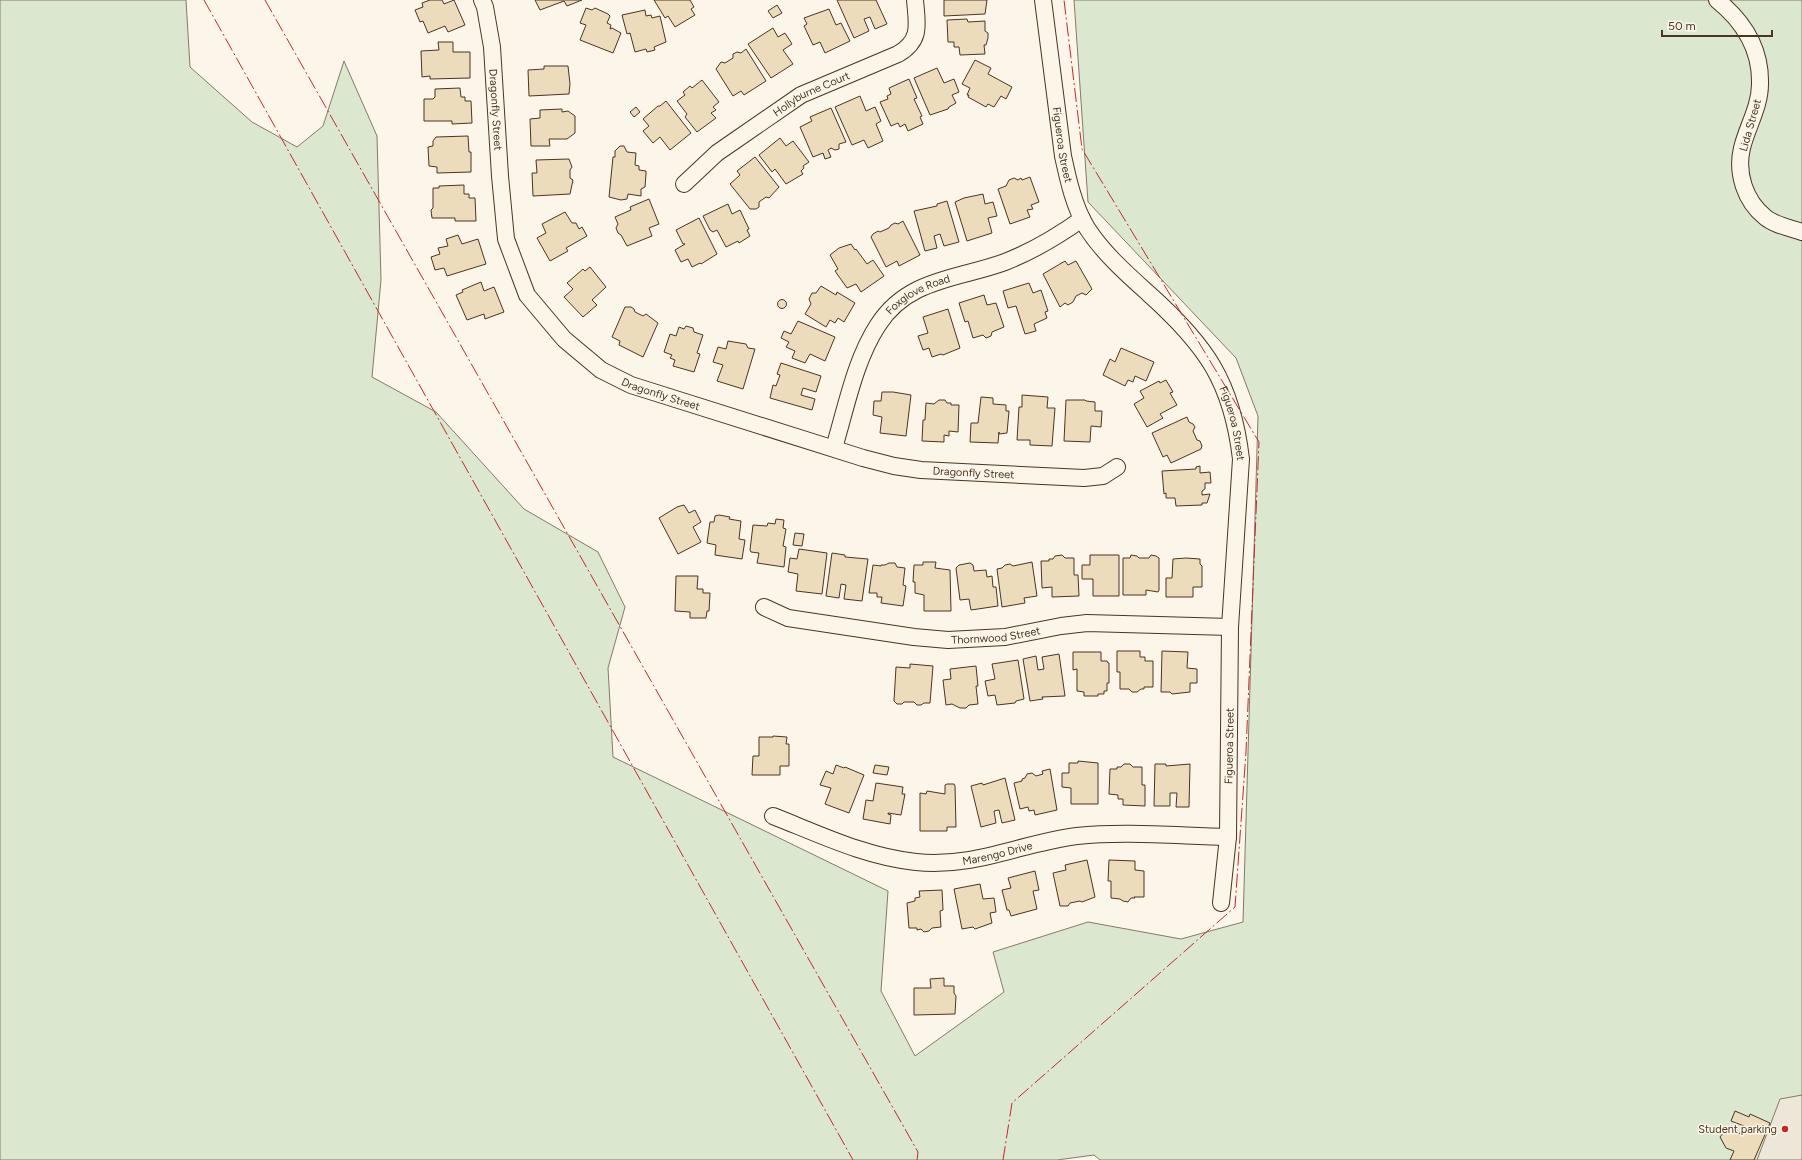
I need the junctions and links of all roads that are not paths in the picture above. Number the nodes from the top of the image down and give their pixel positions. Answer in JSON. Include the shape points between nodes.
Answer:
{"nodes":[{"id":1,"x":482,"y":0,"type":"edge"},
{"id":2,"x":915,"y":0,"type":"edge"},
{"id":3,"x":1043,"y":0,"type":"edge"},
{"id":4,"x":1717,"y":0,"type":"edge"},
{"id":5,"x":684,"y":184,"type":"dead end"},
{"id":6,"x":1082,"y":220,"type":"junction"},
{"id":7,"x":1802,"y":232,"type":"edge"},
{"id":8,"x":834,"y":448,"type":"junction"},
{"id":9,"x":1117,"y":468,"type":"dead end"},
{"id":10,"x":764,"y":607,"type":"dead end"},
{"id":11,"x":1230,"y":627,"type":"junction"},
{"id":12,"x":773,"y":816,"type":"dead end"},
{"id":13,"x":1228,"y":838,"type":"junction"},
{"id":14,"x":1221,"y":903,"type":"dead end"}],
"edges":[{"from":1,"to":8,"type":"street","name":"Dragonfly Street","via":[[492,47],[506,239],[527,295],[564,339],[608,374],[631,385]]},
{"from":2,"to":5,"type":"street","name":"Hollyburne Court","via":[[917,31],[914,41],[907,49],[801,95],[717,153]]},
{"from":3,"to":6,"type":"street","name":"Figueroa Street","via":[[1063,156]]},
{"from":4,"to":7,"type":"street","name":"Lida Street","via":[[1746,30],[1758,57],[1758,104],[1742,149],[1740,170],[1746,195],[1766,218]]},
{"from":6,"to":8,"type":"street","name":"Foxglove Road","via":[[1054,239],[1022,255],[942,279],[918,288],[903,298],[878,324],[870,340],[852,386]]},
{"from":6,"to":11,"type":"street","name":"Figueroa Street","via":[[1116,263],[1192,336],[1211,362],[1222,383],[1238,435],[1241,459]]},
{"from":8,"to":9,"type":"street","name":"Dragonfly Street","via":[[894,466],[921,470],[1084,478],[1103,476]]},
{"from":10,"to":11,"type":"street","name":"Thornwood Street","via":[[788,618],[948,640],[1005,637],[1087,623]]},
{"from":11,"to":13,"type":"street","name":"Figueroa Street"},
{"from":12,"to":13,"type":"street","name":"Marengo Drive","via":[[861,850],[917,862],[948,863],[993,857],[1047,842],[1104,834]]},
{"from":13,"to":14,"type":"street","name":"Figueroa Street"}]}
